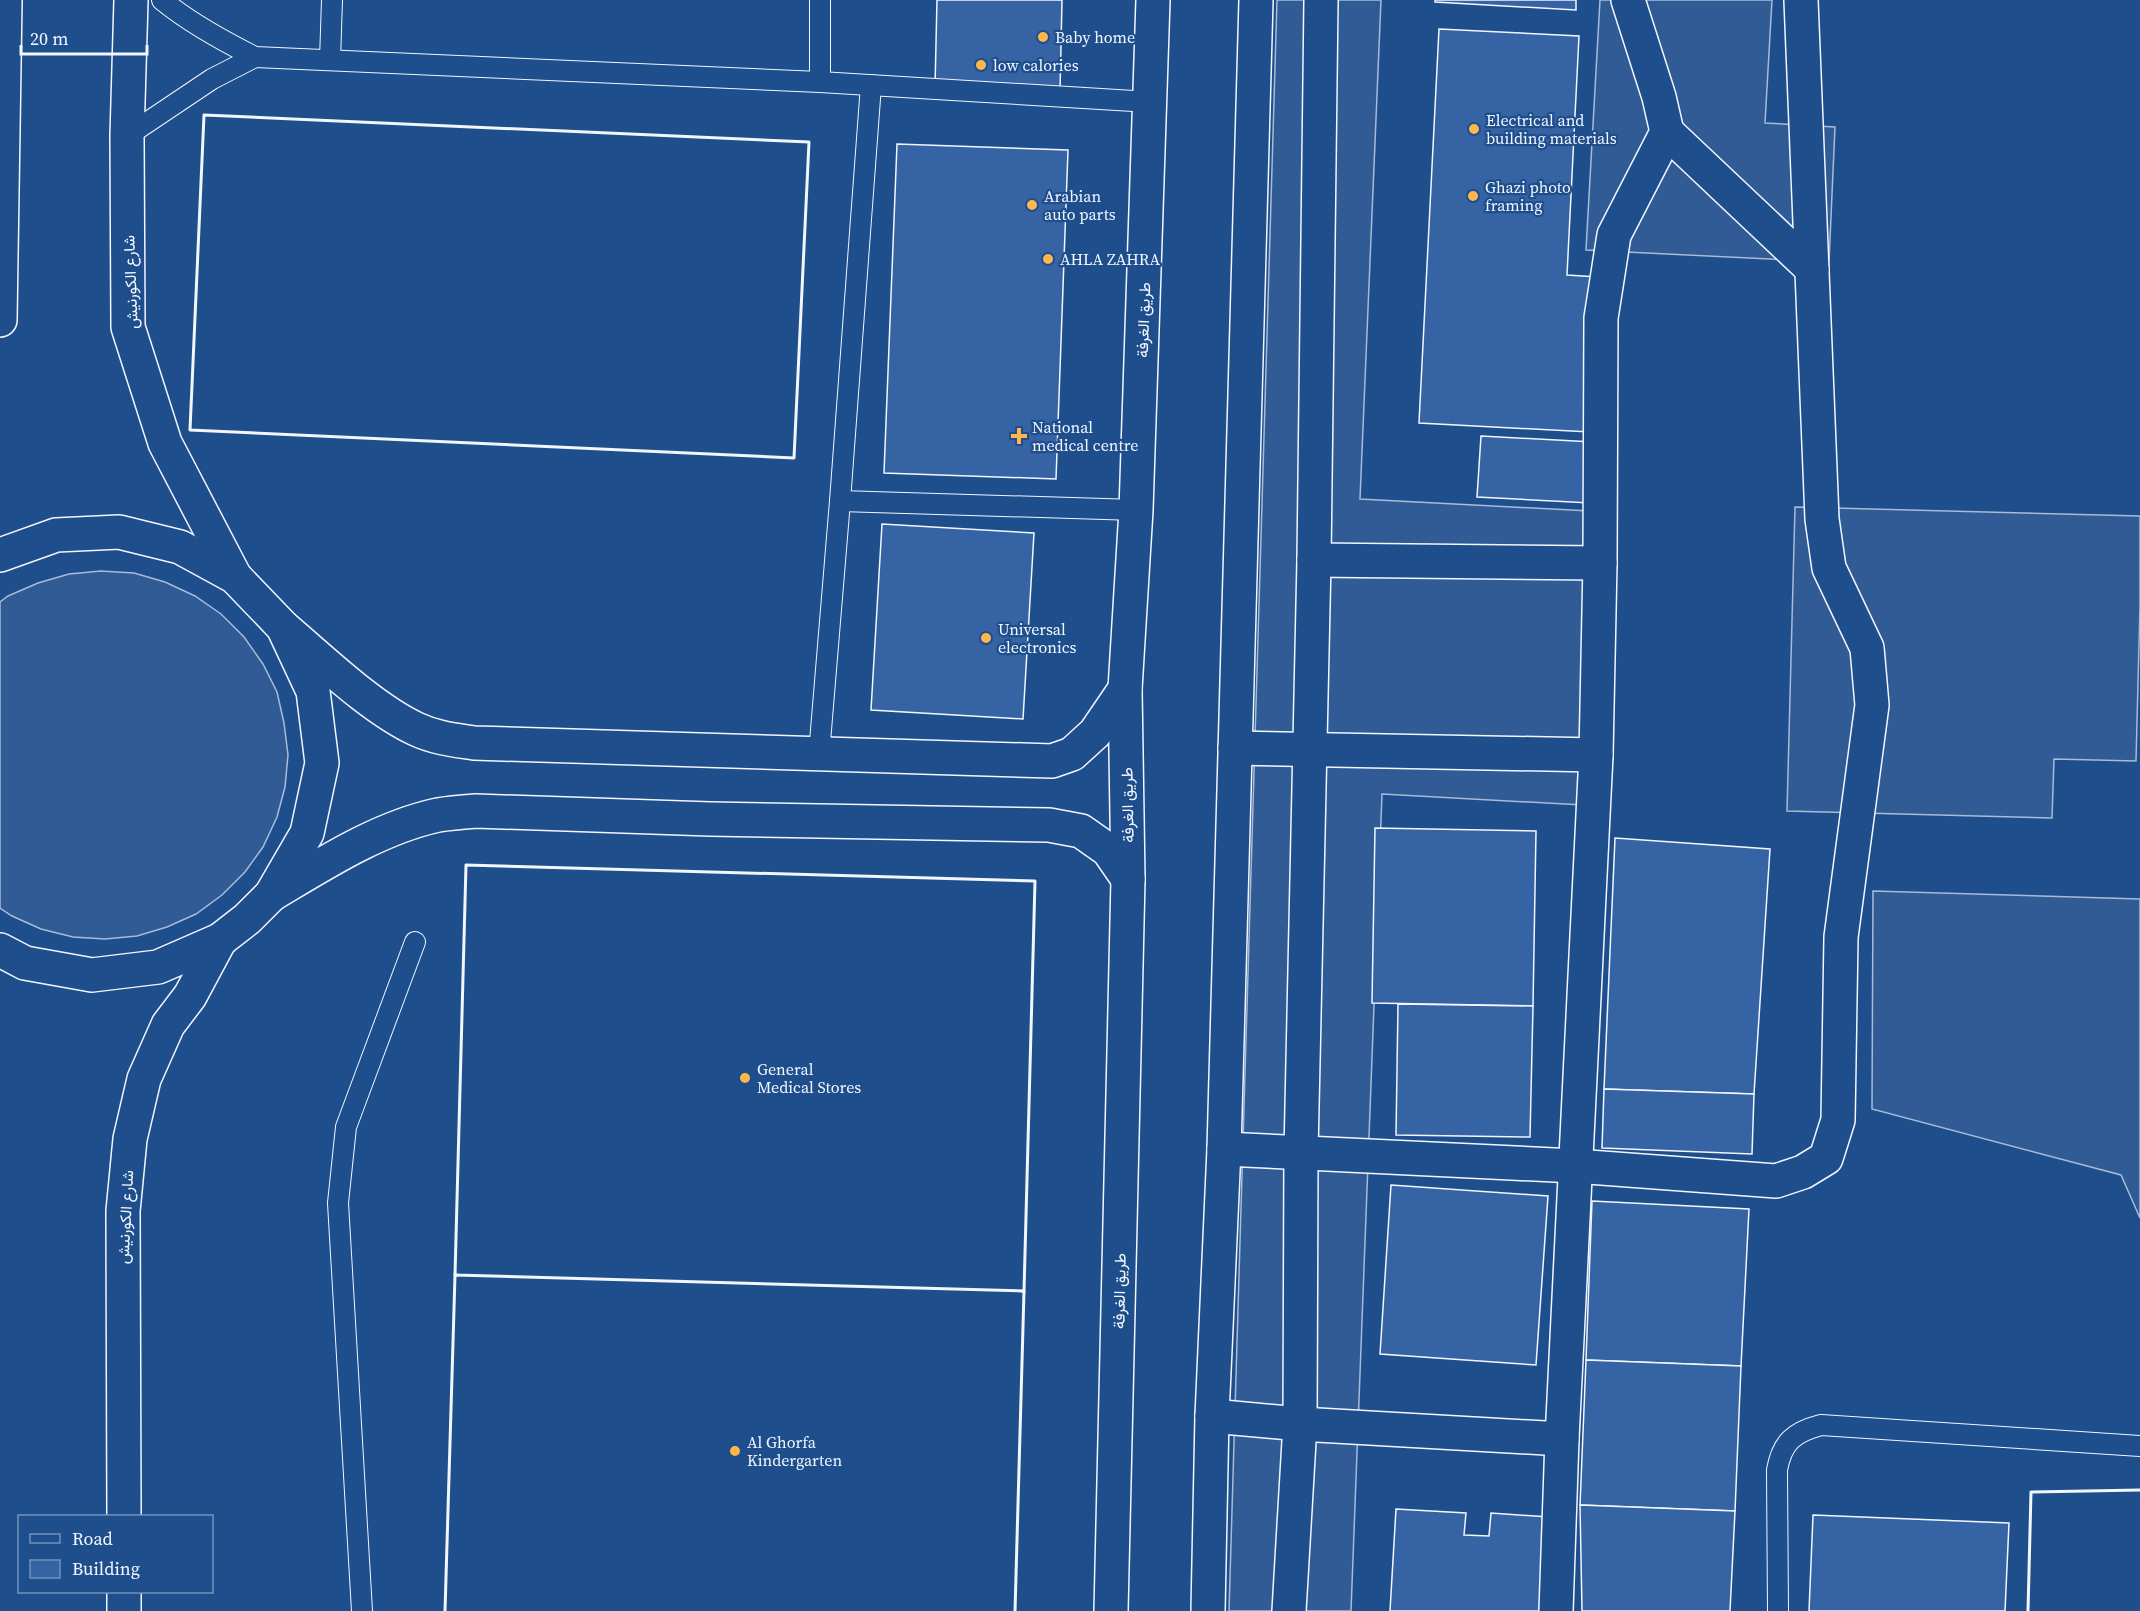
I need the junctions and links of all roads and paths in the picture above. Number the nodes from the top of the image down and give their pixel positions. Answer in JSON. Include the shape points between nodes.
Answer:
{"nodes":[{"id":1,"x":5,"y":0,"type":"edge"},
{"id":2,"x":131,"y":0,"type":"edge"},
{"id":3,"x":162,"y":0,"type":"edge"},
{"id":4,"x":333,"y":0,"type":"edge"},
{"id":5,"x":820,"y":0,"type":"edge"},
{"id":6,"x":1153,"y":0,"type":"edge"},
{"id":7,"x":1256,"y":0,"type":"edge"},
{"id":8,"x":1322,"y":0,"type":"edge"},
{"id":9,"x":1628,"y":0,"type":"edge"},
{"id":10,"x":1801,"y":0,"type":"edge"},
{"id":11,"x":255,"y":57,"type":"junction"},
{"id":12,"x":330,"y":60,"type":"junction"},
{"id":13,"x":820,"y":82,"type":"junction"},
{"id":14,"x":871,"y":85,"type":"junction"},
{"id":15,"x":1150,"y":102,"type":"junction"},
{"id":16,"x":1667,"y":132,"type":"junction"},
{"id":17,"x":127,"y":136,"type":"junction"},
{"id":18,"x":1,"y":239,"type":"edge"},
{"id":19,"x":1812,"y":269,"type":"junction"},
{"id":20,"x":0,"y":320,"type":"edge"},
{"id":21,"x":840,"y":501,"type":"junction"},
{"id":22,"x":1136,"y":510,"type":"junction"},
{"id":23,"x":0,"y":555,"type":"edge"},
{"id":24,"x":1314,"y":560,"type":"junction"},
{"id":25,"x":1600,"y":563,"type":"junction"},
{"id":26,"x":235,"y":577,"type":"junction"},
{"id":27,"x":283,"y":627,"type":"junction"},
{"id":28,"x":1125,"y":688,"type":"junction"},
{"id":29,"x":1235,"y":748,"type":"junction"},
{"id":30,"x":1310,"y":748,"type":"junction"},
{"id":31,"x":819,"y":754,"type":"junction"},
{"id":32,"x":1596,"y":755,"type":"junction"},
{"id":33,"x":1128,"y":879,"type":"junction"},
{"id":34,"x":271,"y":895,"type":"junction"},
{"id":35,"x":220,"y":940,"type":"junction"},
{"id":36,"x":415,"y":942,"type":"dead end"},
{"id":37,"x":0,"y":950,"type":"edge"},
{"id":38,"x":1224,"y":1149,"type":"junction"},
{"id":39,"x":1301,"y":1152,"type":"junction"},
{"id":40,"x":1575,"y":1166,"type":"junction"},
{"id":41,"x":1212,"y":1416,"type":"junction"},
{"id":42,"x":1300,"y":1424,"type":"junction"},
{"id":43,"x":1562,"y":1439,"type":"junction"},
{"id":44,"x":2140,"y":1446,"type":"edge"},
{"id":45,"x":124,"y":1515,"type":"edge"},
{"id":46,"x":124,"y":1593,"type":"edge"},
{"id":47,"x":124,"y":1611,"type":"edge"},
{"id":48,"x":362,"y":1611,"type":"edge"},
{"id":49,"x":1111,"y":1611,"type":"edge"},
{"id":50,"x":1208,"y":1611,"type":"edge"},
{"id":51,"x":1289,"y":1611,"type":"edge"},
{"id":52,"x":1556,"y":1611,"type":"edge"},
{"id":53,"x":1778,"y":1611,"type":"edge"}],
"edges":[{"from":1,"to":18,"type":"main road"},
{"from":2,"to":17,"type":"main road","name":"شارع الكورنيش"},
{"from":3,"to":11,"type":"lane"},
{"from":4,"to":12,"type":"lane"},
{"from":5,"to":13,"type":"lane"},
{"from":6,"to":15,"type":"main road","name":"طريق الغرفة"},
{"from":7,"to":29,"type":"main road"},
{"from":8,"to":24,"type":"main road"},
{"from":9,"to":16,"type":"main road"},
{"from":10,"to":19,"type":"main road"},
{"from":11,"to":12,"type":"lane"},
{"from":11,"to":17,"type":"lane","via":[[212,79]]},
{"from":12,"to":13,"type":"lane"},
{"from":13,"to":14,"type":"lane"},
{"from":14,"to":15,"type":"lane"},
{"from":14,"to":21,"type":"lane"},
{"from":15,"to":22,"type":"main road","name":"طريق الغرفة"},
{"from":16,"to":19,"type":"main road"},
{"from":16,"to":25,"type":"main road","via":[[1614,235],[1600,318]]},
{"from":17,"to":26,"type":"main road","name":"شارع الكورنيش","via":[[128,327],[165,443]]},
{"from":18,"to":20,"type":"main road"},
{"from":19,"to":40,"type":"main road","via":[[1822,519],[1829,568],[1867,648],[1872,705],[1841,937],[1838,1120],[1826,1158],[1803,1172],[1776,1181]]},
{"from":21,"to":22,"type":"lane"},
{"from":21,"to":31,"type":"lane"},
{"from":22,"to":28,"type":"main road","name":"طريق الغرفة"},
{"from":23,"to":26,"type":"main road","via":[[57,535],[119,532],[180,546]]},
{"from":24,"to":25,"type":"main road"},
{"from":24,"to":30,"type":"main road"},
{"from":25,"to":32,"type":"main road"},
{"from":26,"to":27,"type":"main road"},
{"from":27,"to":31,"type":"main road","via":[[375,703],[415,728],[441,738],[474,743]]},
{"from":27,"to":34,"type":"main road","via":[[313,692],[322,763],[307,833]]},
{"from":28,"to":31,"type":"main road","via":[[1095,733],[1072,754],[1052,761]]},
{"from":28,"to":33,"type":"main road","name":"طريق الغرفة"},
{"from":29,"to":30,"type":"main road"},
{"from":29,"to":38,"type":"main road"},
{"from":30,"to":32,"type":"main road"},
{"from":30,"to":39,"type":"main road"},
{"from":32,"to":40,"type":"main road"},
{"from":33,"to":34,"type":"main road","via":[[1108,850],[1081,831],[1049,825],[476,811],[433,816],[364,841]]},
{"from":33,"to":49,"type":"main road","name":"طريق الغرفة"},
{"from":34,"to":35,"type":"main road"},
{"from":35,"to":37,"type":"main road","via":[[158,967],[92,975],[25,963]]},
{"from":35,"to":45,"type":"main road","name":"شارع الكورنيش","via":[[190,996],[168,1025],[144,1079],[130,1139],[123,1211]]},
{"from":36,"to":48,"type":"lane","via":[[346,1127],[338,1203]]},
{"from":38,"to":39,"type":"main road"},
{"from":38,"to":41,"type":"main road"},
{"from":39,"to":40,"type":"main road"},
{"from":39,"to":42,"type":"main road"},
{"from":40,"to":43,"type":"main road"},
{"from":41,"to":42,"type":"main road"},
{"from":41,"to":50,"type":"main road"},
{"from":42,"to":43,"type":"main road"},
{"from":42,"to":51,"type":"main road"},
{"from":43,"to":52,"type":"main road"},
{"from":44,"to":53,"type":"lane","via":[[1821,1425],[1804,1429],[1780,1453],[1777,1470]]},
{"from":46,"to":47,"type":"main road"}]}
